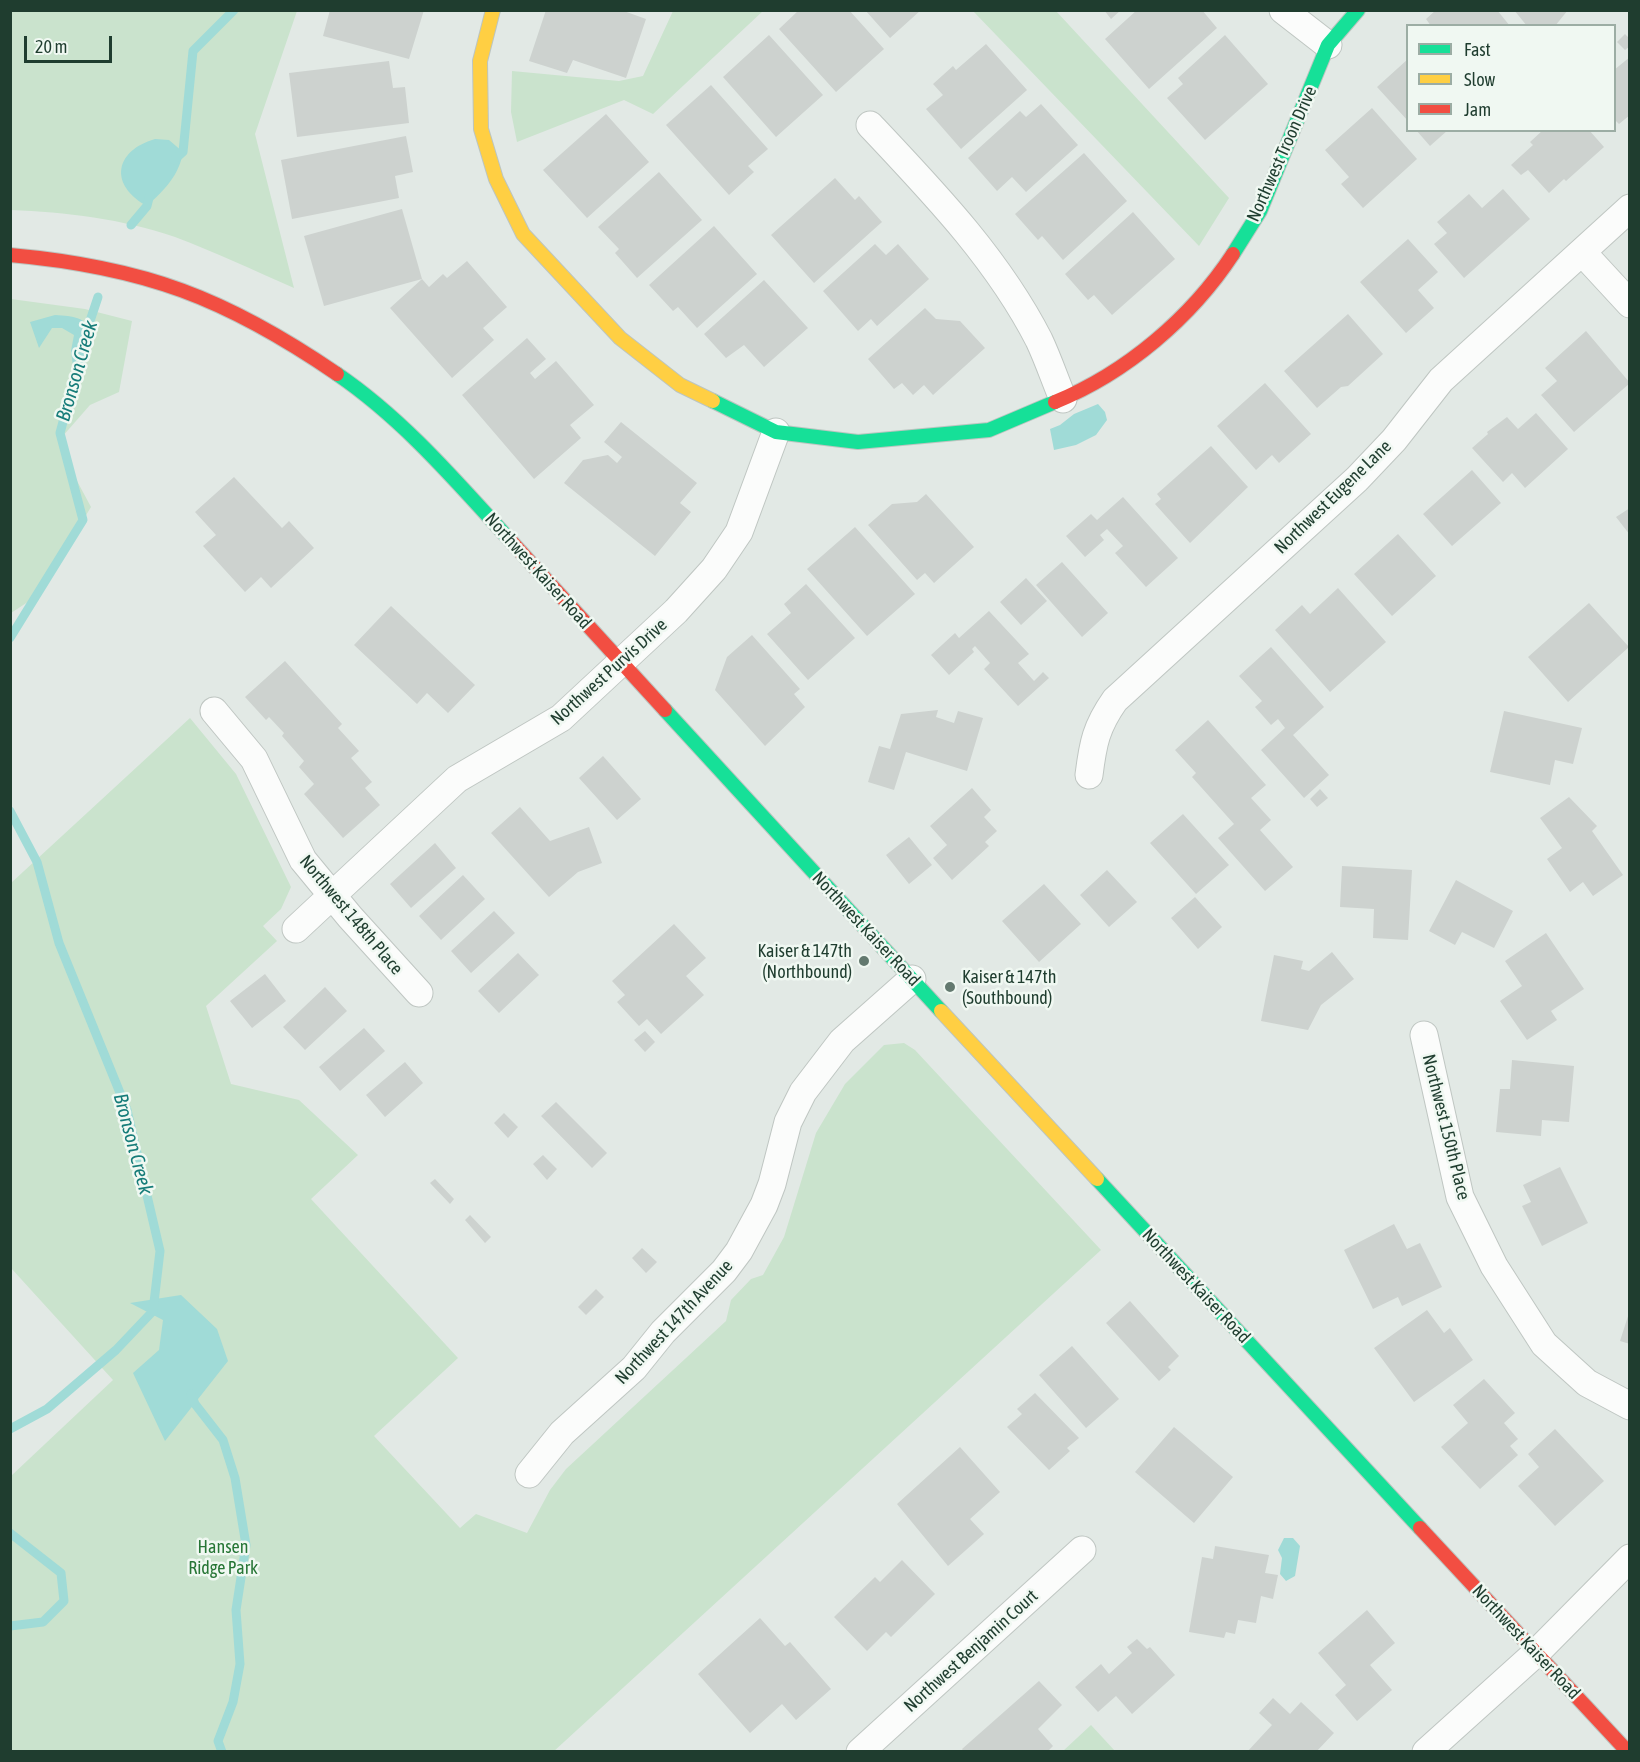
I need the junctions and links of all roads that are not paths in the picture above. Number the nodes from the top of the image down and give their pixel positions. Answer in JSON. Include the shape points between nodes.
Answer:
{"nodes":[{"id":1,"x":493,"y":10,"type":"edge"},
{"id":2,"x":1283,"y":10,"type":"edge"},
{"id":3,"x":1358,"y":10,"type":"edge"},
{"id":4,"x":1328,"y":45,"type":"junction"},
{"id":5,"x":870,"y":125,"type":"dead end"},
{"id":6,"x":1629,"y":208,"type":"edge"},
{"id":7,"x":1582,"y":252,"type":"junction"},
{"id":8,"x":10,"y":255,"type":"edge"},
{"id":9,"x":1629,"y":304,"type":"edge"},
{"id":10,"x":1063,"y":399,"type":"junction"},
{"id":11,"x":776,"y":432,"type":"junction"},
{"id":12,"x":621,"y":663,"type":"junction"},
{"id":13,"x":214,"y":711,"type":"dead end"},
{"id":14,"x":1089,"y":775,"type":"dead end"},
{"id":15,"x":333,"y":894,"type":"junction"},
{"id":16,"x":296,"y":929,"type":"dead end"},
{"id":17,"x":912,"y":979,"type":"junction"},
{"id":18,"x":419,"y":993,"type":"dead end"},
{"id":19,"x":1424,"y":1035,"type":"dead end"},
{"id":20,"x":1629,"y":1406,"type":"edge"},
{"id":21,"x":529,"y":1474,"type":"dead end"},
{"id":22,"x":1082,"y":1550,"type":"dead end"},
{"id":23,"x":1629,"y":1558,"type":"edge"},
{"id":24,"x":1536,"y":1653,"type":"junction"},
{"id":25,"x":860,"y":1752,"type":"edge"},
{"id":26,"x":1426,"y":1752,"type":"edge"},
{"id":27,"x":1628,"y":1752,"type":"edge"}],
"edges":[{"from":1,"to":11,"type":"main road","name":"Northwest Troon Drive","via":[[480,61],[481,129],[496,179],[523,234],[620,338],[680,385]]},
{"from":2,"to":4,"type":"street"},
{"from":3,"to":4,"type":"main road","name":"Northwest Troon Drive"},
{"from":4,"to":10,"type":"main road","name":"Northwest Troon Drive","via":[[1260,211],[1223,269],[1183,316],[1122,367]]},
{"from":5,"to":10,"type":"street","via":[[943,202],[987,258],[1040,342]]},
{"from":6,"to":7,"type":"street","name":"Northwest Eugene Lane"},
{"from":7,"to":9,"type":"street"},
{"from":7,"to":14,"type":"street","name":"Northwest Eugene Lane","via":[[1441,380],[1357,479],[1115,700],[1094,738]]},
{"from":8,"to":12,"type":"main road","name":"Northwest Kaiser Road","via":[[80,261],[194,292],[277,332],[326,364],[385,409],[433,456]]},
{"from":10,"to":11,"type":"main road","name":"Northwest Troon Drive","via":[[989,430],[858,442]]},
{"from":11,"to":12,"type":"street","name":"Northwest Purvis Drive","via":[[739,532],[714,569]]},
{"from":12,"to":15,"type":"street","name":"Northwest Purvis Drive","via":[[561,718],[457,779]]},
{"from":12,"to":17,"type":"main road","name":"Northwest Kaiser Road"},
{"from":13,"to":15,"type":"street","name":"Northwest 148th Place","via":[[254,759],[297,851]]},
{"from":15,"to":16,"type":"street","name":"Northwest Purvis Drive"},
{"from":15,"to":18,"type":"street","name":"Northwest 148th Place"},
{"from":17,"to":21,"type":"street","name":"Northwest 147th Avenue","via":[[842,1041],[803,1092],[788,1122],[764,1204],[724,1271],[663,1332],[634,1368],[562,1434]]},
{"from":17,"to":24,"type":"main road","name":"Northwest Kaiser Road"},
{"from":19,"to":20,"type":"street","name":"Northwest 150th Place","via":[[1460,1197],[1494,1266],[1544,1344],[1587,1383]]},
{"from":22,"to":25,"type":"street","name":"Northwest Benjamin Court"},
{"from":23,"to":24,"type":"street"},
{"from":24,"to":26,"type":"street"},
{"from":24,"to":27,"type":"main road","name":"Northwest Kaiser Road"}]}
